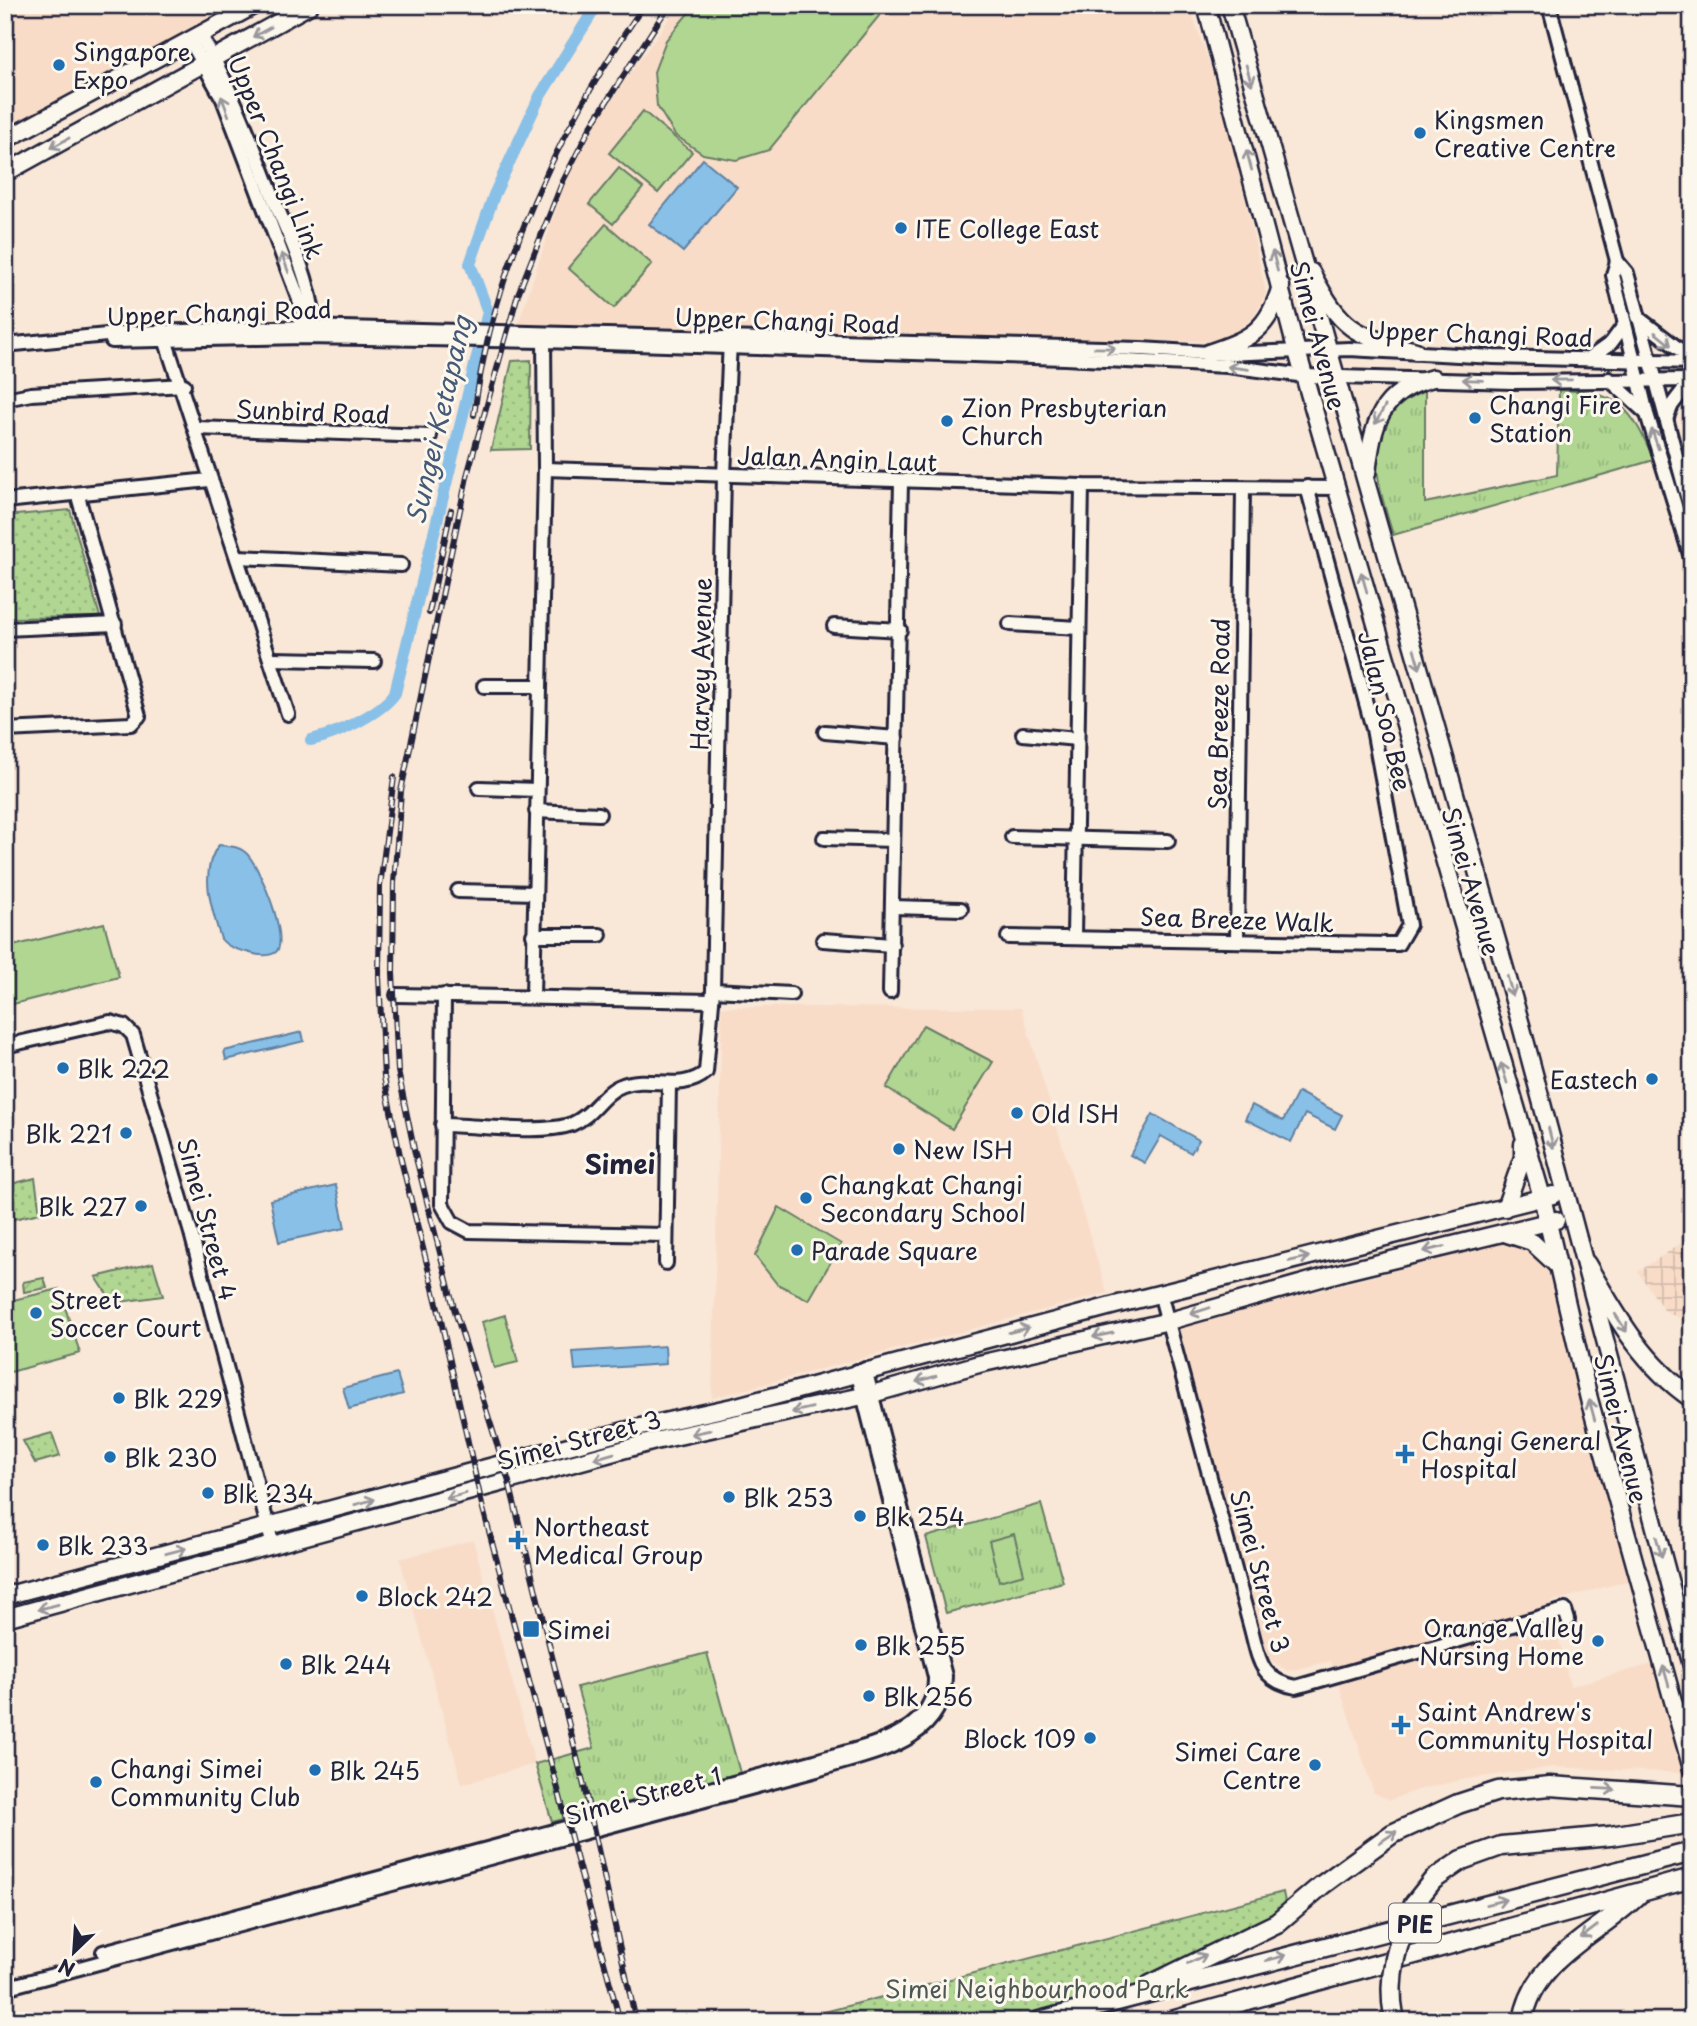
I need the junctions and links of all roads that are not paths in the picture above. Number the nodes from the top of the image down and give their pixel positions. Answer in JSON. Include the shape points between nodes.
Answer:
{"nodes":[{"id":1,"x":255,"y":5,"type":"edge"},
{"id":2,"x":310,"y":5,"type":"edge"},
{"id":3,"x":1206,"y":5,"type":"edge"},
{"id":4,"x":1230,"y":5,"type":"edge"},
{"id":5,"x":1549,"y":5,"type":"edge"},
{"id":6,"x":196,"y":39,"type":"junction"},
{"id":7,"x":209,"y":62,"type":"junction"},
{"id":8,"x":5,"y":140,"type":"edge"},
{"id":9,"x":5,"y":173,"type":"edge"},
{"id":10,"x":1295,"y":243,"type":"junction"},
{"id":11,"x":1617,"y":261,"type":"junction"},
{"id":12,"x":1281,"y":286,"type":"junction"},
{"id":13,"x":1637,"y":316,"type":"junction"},
{"id":14,"x":1625,"y":324,"type":"junction"},
{"id":15,"x":309,"y":332,"type":"junction"},
{"id":16,"x":170,"y":337,"type":"junction"},
{"id":17,"x":544,"y":337,"type":"junction"},
{"id":18,"x":730,"y":344,"type":"junction"},
{"id":19,"x":5,"y":345,"type":"edge"},
{"id":20,"x":1326,"y":349,"type":"junction"},
{"id":21,"x":1297,"y":351,"type":"junction"},
{"id":22,"x":1416,"y":351,"type":"junction"},
{"id":23,"x":1208,"y":353,"type":"junction"},
{"id":24,"x":1590,"y":358,"type":"junction"},
{"id":25,"x":1633,"y":359,"type":"junction"},
{"id":26,"x":1648,"y":359,"type":"junction"},
{"id":27,"x":1692,"y":360,"type":"edge"},
{"id":28,"x":1333,"y":375,"type":"junction"},
{"id":29,"x":1306,"y":376,"type":"junction"},
{"id":30,"x":1433,"y":378,"type":"junction"},
{"id":31,"x":1609,"y":379,"type":"junction"},
{"id":32,"x":1639,"y":379,"type":"junction"},
{"id":33,"x":1655,"y":379,"type":"junction"},
{"id":34,"x":1692,"y":380,"type":"edge"},
{"id":35,"x":182,"y":388,"type":"junction"},
{"id":36,"x":5,"y":399,"type":"edge"},
{"id":37,"x":1647,"y":414,"type":"junction"},
{"id":38,"x":1666,"y":419,"type":"junction"},
{"id":39,"x":195,"y":428,"type":"junction"},
{"id":40,"x":430,"y":436,"type":"dead end"},
{"id":41,"x":545,"y":469,"type":"junction"},
{"id":42,"x":724,"y":475,"type":"junction"},
{"id":43,"x":209,"y":480,"type":"junction"},
{"id":44,"x":1366,"y":480,"type":"junction"},
{"id":45,"x":901,"y":482,"type":"junction"},
{"id":46,"x":1082,"y":486,"type":"junction"},
{"id":47,"x":1307,"y":487,"type":"junction"},
{"id":48,"x":1338,"y":488,"type":"junction"},
{"id":49,"x":1243,"y":489,"type":"junction"},
{"id":50,"x":78,"y":496,"type":"junction"},
{"id":51,"x":5,"y":501,"type":"edge"},
{"id":52,"x":1692,"y":515,"type":"edge"},
{"id":53,"x":239,"y":557,"type":"junction"},
{"id":54,"x":1692,"y":561,"type":"edge"},
{"id":55,"x":401,"y":565,"type":"dead end"},
{"id":56,"x":115,"y":624,"type":"junction"},
{"id":57,"x":1010,"y":624,"type":"dead end"},
{"id":58,"x":834,"y":626,"type":"dead end"},
{"id":59,"x":1079,"y":628,"type":"junction"},
{"id":60,"x":5,"y":629,"type":"edge"},
{"id":61,"x":900,"y":630,"type":"junction"},
{"id":62,"x":271,"y":659,"type":"junction"},
{"id":63,"x":374,"y":661,"type":"dead end"},
{"id":64,"x":484,"y":686,"type":"dead end"},
{"id":65,"x":539,"y":686,"type":"junction"},
{"id":66,"x":288,"y":714,"type":"dead end"},
{"id":67,"x":5,"y":730,"type":"edge"},
{"id":68,"x":825,"y":732,"type":"dead end"},
{"id":69,"x":1023,"y":733,"type":"dead end"},
{"id":70,"x":896,"y":738,"type":"junction"},
{"id":71,"x":1077,"y":739,"type":"junction"},
{"id":72,"x":479,"y":788,"type":"dead end"},
{"id":73,"x":537,"y":790,"type":"junction"},
{"id":74,"x":536,"y":811,"type":"junction"},
{"id":75,"x":599,"y":814,"type":"dead end"},
{"id":76,"x":1012,"y":837,"type":"dead end"},
{"id":77,"x":824,"y":838,"type":"dead end"},
{"id":78,"x":1076,"y":839,"type":"junction"},
{"id":79,"x":893,"y":840,"type":"junction"},
{"id":80,"x":1168,"y":841,"type":"dead end"},
{"id":81,"x":458,"y":891,"type":"dead end"},
{"id":82,"x":534,"y":893,"type":"junction"},
{"id":83,"x":893,"y":907,"type":"junction"},
{"id":84,"x":961,"y":909,"type":"dead end"},
{"id":85,"x":533,"y":935,"type":"junction"},
{"id":86,"x":600,"y":935,"type":"dead end"},
{"id":87,"x":1074,"y":936,"type":"junction"},
{"id":88,"x":1007,"y":937,"type":"dead end"},
{"id":89,"x":823,"y":940,"type":"dead end"},
{"id":90,"x":1237,"y":940,"type":"junction"},
{"id":91,"x":1398,"y":944,"type":"joint"},
{"id":92,"x":892,"y":945,"type":"junction"},
{"id":93,"x":890,"y":992,"type":"dead end"},
{"id":94,"x":791,"y":994,"type":"dead end"},
{"id":95,"x":397,"y":995,"type":"dead end"},
{"id":96,"x":444,"y":995,"type":"junction"},
{"id":97,"x":713,"y":995,"type":"junction"},
{"id":98,"x":533,"y":996,"type":"junction"},
{"id":99,"x":5,"y":1046,"type":"edge"},
{"id":100,"x":669,"y":1084,"type":"junction"},
{"id":101,"x":442,"y":1125,"type":"junction"},
{"id":102,"x":1524,"y":1138,"type":"junction"},
{"id":103,"x":1565,"y":1192,"type":"junction"},
{"id":104,"x":1542,"y":1197,"type":"junction"},
{"id":105,"x":1505,"y":1208,"type":"junction"},
{"id":106,"x":1572,"y":1216,"type":"junction"},
{"id":107,"x":1548,"y":1222,"type":"junction"},
{"id":108,"x":1497,"y":1234,"type":"junction"},
{"id":109,"x":664,"y":1235,"type":"junction"},
{"id":110,"x":666,"y":1263,"type":"dead end"},
{"id":111,"x":1586,"y":1264,"type":"junction"},
{"id":112,"x":1558,"y":1266,"type":"junction"},
{"id":113,"x":1211,"y":1281,"type":"junction"},
{"id":114,"x":1160,"y":1293,"type":"junction"},
{"id":115,"x":1231,"y":1301,"type":"junction"},
{"id":116,"x":1169,"y":1321,"type":"junction"},
{"id":117,"x":861,"y":1370,"type":"junction"},
{"id":118,"x":868,"y":1395,"type":"junction"},
{"id":119,"x":1692,"y":1398,"type":"edge"},
{"id":120,"x":268,"y":1527,"type":"junction"},
{"id":121,"x":273,"y":1546,"type":"junction"},
{"id":122,"x":5,"y":1596,"type":"edge"},
{"id":123,"x":5,"y":1618,"type":"edge"},
{"id":124,"x":1568,"y":1620,"type":"dead end"},
{"id":125,"x":1692,"y":1666,"type":"edge"},
{"id":126,"x":1692,"y":1769,"type":"edge"},
{"id":127,"x":1692,"y":1796,"type":"edge"},
{"id":128,"x":1692,"y":1823,"type":"edge"},
{"id":129,"x":1692,"y":1852,"type":"edge"},
{"id":130,"x":1692,"y":1878,"type":"edge"},
{"id":131,"x":1643,"y":1890,"type":"junction"},
{"id":132,"x":5,"y":1980,"type":"edge"},
{"id":133,"x":5,"y":1988,"type":"edge"},
{"id":134,"x":1139,"y":1993,"type":"junction"},
{"id":135,"x":1395,"y":2018,"type":"edge"},
{"id":136,"x":1040,"y":2021,"type":"edge"},
{"id":137,"x":1171,"y":2021,"type":"edge"},
{"id":138,"x":1523,"y":2021,"type":"edge"}],
"edges":[{"from":1,"to":6,"type":"main road"},
{"from":2,"to":7,"type":"main road","one_way":true},
{"from":12,"to":3,"type":"main road","name":"Simei Avenue","one_way":true},
{"from":4,"to":10,"type":"main road","name":"Simei Avenue","one_way":true},
{"from":5,"to":11,"type":"street"},
{"from":6,"to":7,"type":"street","name":"Upper Changi Link"},
{"from":6,"to":8,"type":"main road"},
{"from":7,"to":9,"type":"main road","one_way":true},
{"from":7,"to":15,"type":"street","name":"Upper Changi Link"},
{"from":10,"to":20,"type":"main road","name":"Simei Avenue"},
{"from":10,"to":22,"type":"main road","via":[[1328,304],[1347,325],[1361,336]]},
{"from":11,"to":13,"type":"street","via":[[1627,273]]},
{"from":11,"to":14,"type":"street","via":[[1614,275]]},
{"from":12,"to":21,"type":"main road","name":"Simei Avenue"},
{"from":12,"to":23,"type":"main road","via":[[1274,309],[1253,335]]},
{"from":13,"to":26,"type":"street"},
{"from":13,"to":27,"type":"street","one_way":true},
{"from":14,"to":24,"type":"street","via":[[1611,343]]},
{"from":14,"to":25,"type":"street"},
{"from":15,"to":16,"type":"street","name":"Upper Changi Road"},
{"from":15,"to":17,"type":"street","name":"Upper Changi Road"},
{"from":16,"to":19,"type":"street","name":"Upper Changi Road"},
{"from":16,"to":35,"type":"street"},
{"from":17,"to":18,"type":"street","name":"Upper Changi Road"},
{"from":17,"to":41,"type":"street"},
{"from":18,"to":23,"type":"street","name":"Upper Changi Road","one_way":true},
{"from":29,"to":18,"type":"street","name":"Upper Changi Road","one_way":true,"via":[[1227,366]]},
{"from":18,"to":42,"type":"street","name":"Harvey Avenue"},
{"from":20,"to":21,"type":"street","name":"Upper Changi Road"},
{"from":20,"to":22,"type":"street","name":"Upper Changi Road"},
{"from":20,"to":28,"type":"main road","name":"Simei Avenue"},
{"from":21,"to":23,"type":"street","name":"Upper Changi Road"},
{"from":21,"to":29,"type":"main road","name":"Simei Avenue"},
{"from":22,"to":24,"type":"street","name":"Upper Changi Road"},
{"from":24,"to":25,"type":"street","name":"Upper Changi Road"},
{"from":25,"to":26,"type":"street","name":"Upper Changi Road"},
{"from":25,"to":32,"type":"street"},
{"from":26,"to":27,"type":"street","name":"Upper Changi Road"},
{"from":26,"to":33,"type":"street"},
{"from":28,"to":29,"type":"street","name":"Upper Changi Road"},
{"from":28,"to":30,"type":"street","name":"Upper Changi Road"},
{"from":28,"to":44,"type":"main road","name":"Simei Avenue"},
{"from":29,"to":48,"type":"main road","name":"Simei Avenue"},
{"from":31,"to":30,"type":"street","name":"Upper Changi Road","one_way":true,"via":[[1513,382]]},
{"from":30,"to":44,"type":"main road","one_way":true,"via":[[1396,396],[1380,412],[1371,432]]},
{"from":31,"to":32,"type":"street","name":"Upper Changi Road"},
{"from":31,"to":37,"type":"street"},
{"from":32,"to":33,"type":"street","name":"Upper Changi Road"},
{"from":32,"to":37,"type":"street"},
{"from":33,"to":34,"type":"street","name":"Upper Changi Road"},
{"from":33,"to":38,"type":"street"},
{"from":34,"to":38,"type":"street"},
{"from":35,"to":36,"type":"street"},
{"from":35,"to":39,"type":"street"},
{"from":54,"to":37,"type":"street","one_way":true},
{"from":38,"to":52,"type":"street"},
{"from":39,"to":40,"type":"street","name":"Sunbird Road"},
{"from":39,"to":43,"type":"street"},
{"from":41,"to":42,"type":"street","name":"Jalan Angin Laut"},
{"from":41,"to":65,"type":"street"},
{"from":42,"to":45,"type":"street","name":"Jalan Angin Laut"},
{"from":42,"to":97,"type":"street","name":"Harvey Avenue"},
{"from":43,"to":50,"type":"street"},
{"from":43,"to":53,"type":"street"},
{"from":44,"to":103,"type":"main road","name":"Simei Avenue","one_way":true},
{"from":45,"to":46,"type":"street","name":"Jalan Angin Laut"},
{"from":45,"to":61,"type":"street"},
{"from":46,"to":49,"type":"street","name":"Jalan Angin Laut"},
{"from":46,"to":59,"type":"street"},
{"from":47,"to":48,"type":"street","name":"Jalan Angin Laut"},
{"from":47,"to":49,"type":"street","name":"Jalan Angin Laut"},
{"from":47,"to":91,"type":"street","name":"Jalan Soo Bee","via":[[1373,729],[1409,925]]},
{"from":102,"to":48,"type":"main road","name":"Simei Avenue","one_way":true},
{"from":49,"to":90,"type":"street","name":"Sea Breeze Road"},
{"from":50,"to":51,"type":"street"},
{"from":50,"to":56,"type":"street"},
{"from":53,"to":55,"type":"street"},
{"from":53,"to":62,"type":"street"},
{"from":56,"to":60,"type":"street"},
{"from":56,"to":67,"type":"street","via":[[140,709],[136,721]]},
{"from":57,"to":59,"type":"street"},
{"from":58,"to":61,"type":"street"},
{"from":59,"to":71,"type":"street"},
{"from":61,"to":70,"type":"street"},
{"from":62,"to":63,"type":"street"},
{"from":62,"to":66,"type":"street"},
{"from":64,"to":65,"type":"street"},
{"from":65,"to":73,"type":"street"},
{"from":68,"to":70,"type":"street"},
{"from":69,"to":71,"type":"street"},
{"from":70,"to":79,"type":"street"},
{"from":71,"to":78,"type":"street"},
{"from":72,"to":73,"type":"street"},
{"from":73,"to":74,"type":"street"},
{"from":74,"to":75,"type":"street"},
{"from":74,"to":82,"type":"street"},
{"from":76,"to":78,"type":"street"},
{"from":77,"to":79,"type":"street"},
{"from":78,"to":80,"type":"street"},
{"from":78,"to":87,"type":"street"},
{"from":79,"to":83,"type":"street"},
{"from":81,"to":82,"type":"street"},
{"from":82,"to":85,"type":"street"},
{"from":83,"to":84,"type":"street"},
{"from":83,"to":92,"type":"street"},
{"from":85,"to":86,"type":"street"},
{"from":85,"to":98,"type":"street"},
{"from":87,"to":88,"type":"street","name":"Sea Breeze Walk"},
{"from":87,"to":90,"type":"street","name":"Sea Breeze Walk"},
{"from":89,"to":92,"type":"street"},
{"from":90,"to":91,"type":"street","name":"Sea Breeze Walk"},
{"from":92,"to":93,"type":"street"},
{"from":94,"to":97,"type":"street"},
{"from":95,"to":96,"type":"street"},
{"from":96,"to":98,"type":"street"},
{"from":96,"to":101,"type":"street"},
{"from":97,"to":98,"type":"street"},
{"from":97,"to":100,"type":"street","name":"Harvey Avenue","via":[[706,1072],[697,1080]]},
{"from":99,"to":120,"type":"street","name":"Simei Street 4","via":[[110,1022],[133,1035],[191,1233]]},
{"from":100,"to":101,"type":"street","via":[[625,1084],[612,1090],[590,1114],[556,1129]]},
{"from":100,"to":109,"type":"street"},
{"from":101,"to":109,"type":"street","via":[[442,1204],[459,1228]]},
{"from":102,"to":104,"type":"main road","name":"Simei Avenue"},
{"from":102,"to":105,"type":"main road","via":[[1523,1157]]},
{"from":103,"to":104,"type":"main road","name":"Simei Street 3"},
{"from":103,"to":106,"type":"main road","name":"Simei Avenue"},
{"from":104,"to":105,"type":"main road","name":"Simei Street 3"},
{"from":104,"to":107,"type":"main road","name":"Simei Avenue"},
{"from":113,"to":105,"type":"main road","name":"Simei Street 3","one_way":true},
{"from":106,"to":107,"type":"main road","name":"Simei Street 3"},
{"from":106,"to":111,"type":"main road","name":"Simei Avenue"},
{"from":107,"to":108,"type":"main road","name":"Simei Street 3"},
{"from":107,"to":112,"type":"main road","name":"Simei Avenue"},
{"from":108,"to":112,"type":"main road","via":[[1514,1234],[1532,1242]]},
{"from":108,"to":115,"type":"main road","name":"Simei Street 3","one_way":true},
{"from":109,"to":110,"type":"street"},
{"from":111,"to":119,"type":"highway","one_way":true,"via":[[1623,1327],[1653,1366]]},
{"from":111,"to":125,"type":"main road","name":"Simei Avenue","one_way":true},
{"from":126,"to":112,"type":"main road","name":"Simei Avenue","one_way":true,"via":[[1589,1399]]},
{"from":113,"to":114,"type":"main road","name":"Simei Street 3"},
{"from":113,"to":115,"type":"main road","via":[[1216,1294]]},
{"from":114,"to":116,"type":"street","name":"Simei Street 3"},
{"from":117,"to":114,"type":"main road","name":"Simei Street 3","one_way":true},
{"from":115,"to":116,"type":"main road","name":"Simei Street 3","one_way":true},
{"from":116,"to":118,"type":"main road","name":"Simei Street 3","one_way":true,"via":[[979,1364]]},
{"from":116,"to":124,"type":"street","name":"Simei Street 3","via":[[1250,1625],[1269,1677],[1296,1687],[1565,1610]]},
{"from":117,"to":118,"type":"street","name":"Simei Street 1"},
{"from":120,"to":117,"type":"main road","name":"Simei Street 3","one_way":true},
{"from":118,"to":121,"type":"main road","name":"Simei Street 3","one_way":true,"via":[[662,1440]]},
{"from":118,"to":132,"type":"street","name":"Simei Street 1","via":[[936,1677],[932,1703],[918,1722],[901,1733],[815,1761]]},
{"from":118,"to":133,"type":"street","name":"Simei Street 1","via":[[945,1676],[941,1706],[924,1729],[905,1741],[817,1770]]},
{"from":120,"to":121,"type":"street","name":"Simei Street 4"},
{"from":122,"to":120,"type":"main road","name":"Simei Street 3","one_way":true},
{"from":121,"to":123,"type":"main road","name":"Simei Street 3","one_way":true},
{"from":134,"to":127,"type":"highway","one_way":true,"via":[[1169,1973],[1277,1923],[1392,1834],[1458,1804],[1498,1791],[1550,1786]]},
{"from":128,"to":135,"type":"highway","bridge":true,"via":[[1501,1846],[1462,1860],[1433,1880],[1414,1904],[1399,1937],[1392,1975]]},
{"from":134,"to":129,"type":"highway","number":"PIE","one_way":true},
{"from":130,"to":131,"type":"highway","number":"PIE"},
{"from":131,"to":137,"type":"highway","number":"PIE"},
{"from":131,"to":138,"type":"highway","one_way":true,"via":[[1543,1974]]},
{"from":134,"to":136,"type":"highway","number":"PIE"}]}
